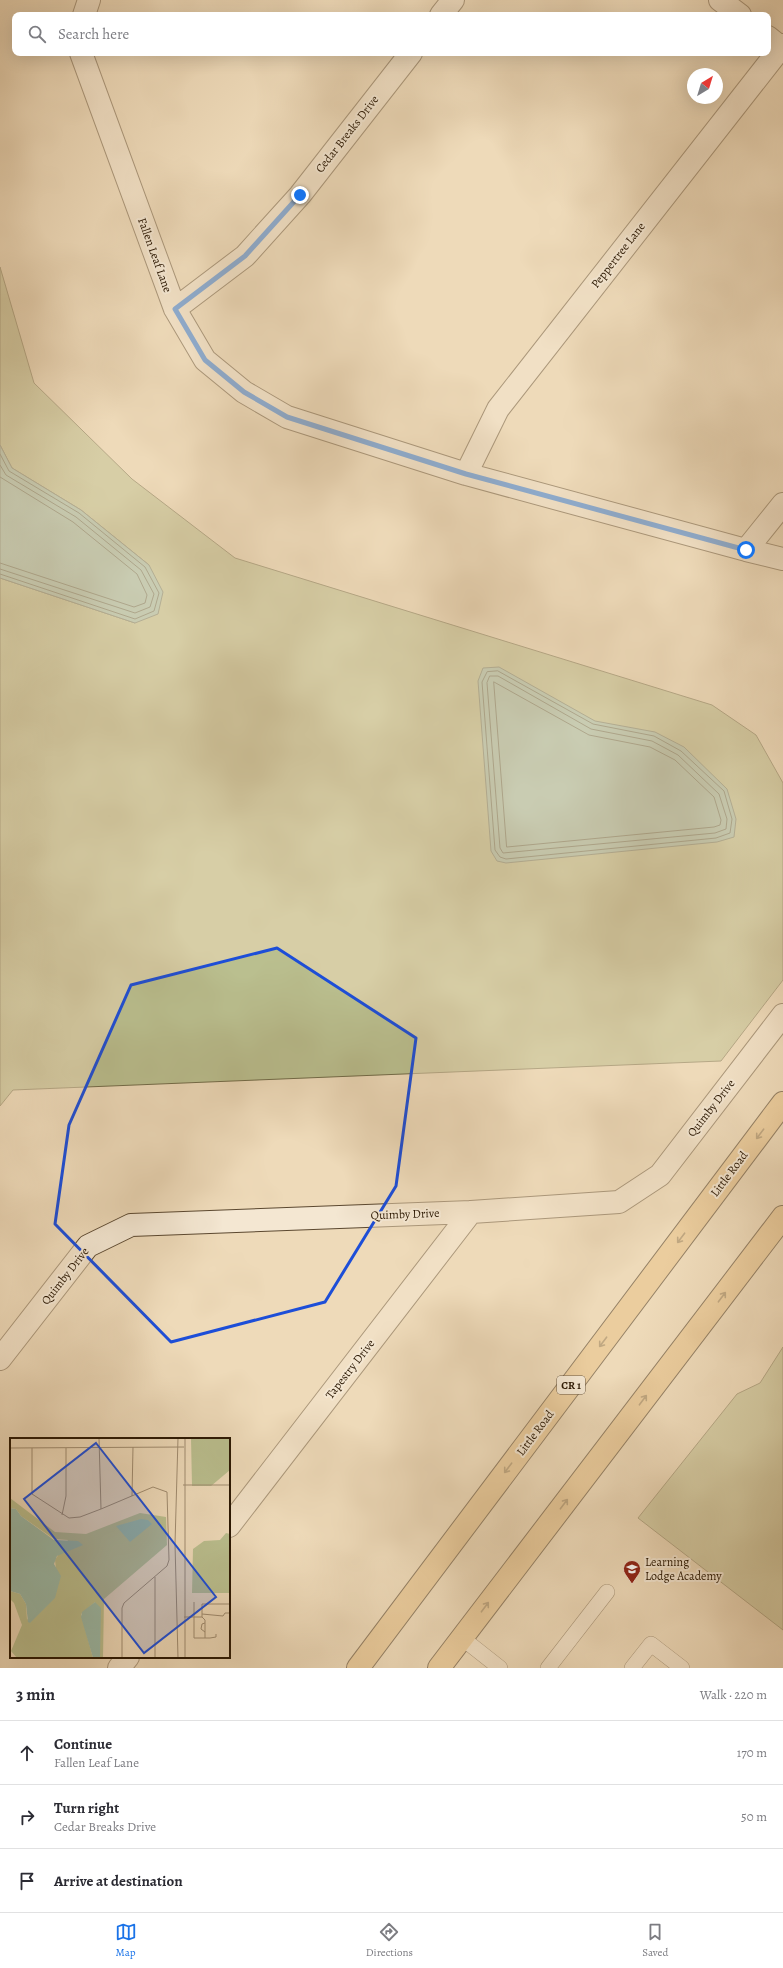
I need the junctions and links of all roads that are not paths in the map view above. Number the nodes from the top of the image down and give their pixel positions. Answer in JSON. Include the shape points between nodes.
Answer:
{"nodes":[{"id":1,"x":89,"y":0,"type":"edge"},
{"id":2,"x":453,"y":0,"type":"edge"},
{"id":3,"x":720,"y":0,"type":"edge"},
{"id":4,"x":85,"y":12,"type":"edge"},
{"id":5,"x":443,"y":12,"type":"edge"},
{"id":6,"x":736,"y":12,"type":"edge"},
{"id":7,"x":779,"y":44,"type":"edge"},
{"id":8,"x":771,"y":54,"type":"edge"},
{"id":9,"x":82,"y":56,"type":"edge"},
{"id":10,"x":409,"y":56,"type":"edge"},
{"id":11,"x":770,"y":56,"type":"edge"},
{"id":12,"x":175,"y":309,"type":"junction"},
{"id":13,"x":466,"y":474,"type":"junction"},
{"id":14,"x":783,"y":504,"type":"edge"},
{"id":15,"x":746,"y":550,"type":"junction"},
{"id":16,"x":783,"y":558,"type":"edge"},
{"id":17,"x":783,"y":1015,"type":"edge"},
{"id":18,"x":783,"y":1103,"type":"edge"},
{"id":19,"x":471,"y":1212,"type":"junction"},
{"id":20,"x":783,"y":1217,"type":"edge"},
{"id":21,"x":0,"y":1359,"type":"edge"},
{"id":22,"x":230,"y":1525,"type":"edge"},
{"id":23,"x":607,"y":1592,"type":"dead end"},
{"id":24,"x":462,"y":1638,"type":"junction"},
{"id":25,"x":127,"y":1658,"type":"edge"},
{"id":26,"x":120,"y":1668,"type":"edge"},
{"id":27,"x":358,"y":1668,"type":"edge"},
{"id":28,"x":439,"y":1668,"type":"edge"},
{"id":29,"x":500,"y":1668,"type":"edge"},
{"id":30,"x":548,"y":1668,"type":"edge"},
{"id":31,"x":632,"y":1668,"type":"edge"},
{"id":32,"x":682,"y":1668,"type":"edge"}],
"edges":[{"from":1,"to":4,"type":"street"},
{"from":2,"to":5,"type":"street"},
{"from":3,"to":6,"type":"street"},
{"from":7,"to":8,"type":"street","name":"Peppertree Lane"},
{"from":9,"to":12,"type":"street","name":"Fallen Leaf Lane"},
{"from":10,"to":12,"type":"street","name":"Cedar Breaks Drive","via":[[300,195],[245,256]]},
{"from":11,"to":13,"type":"street","name":"Peppertree Lane","via":[[498,409]]},
{"from":12,"to":13,"type":"street","name":"Fallen Leaf Lane","via":[[205,360],[244,392],[287,417]]},
{"from":13,"to":15,"type":"street","name":"Fallen Leaf Lane"},
{"from":14,"to":15,"type":"street"},
{"from":15,"to":16,"type":"street"},
{"from":17,"to":19,"type":"street","name":"Quimby Drive","via":[[660,1175],[619,1202]]},
{"from":18,"to":27,"type":"main road","name":"Little Road","number":"CR 1","one_way":true},
{"from":19,"to":21,"type":"street","name":"Quimby Drive","via":[[131,1225],[88,1246]]},
{"from":19,"to":22,"type":"street","name":"Tapestry Drive"},
{"from":24,"to":20,"type":"main road","one_way":true},
{"from":23,"to":30,"type":"lane"},
{"from":24,"to":28,"type":"main road"},
{"from":24,"to":29,"type":"lane"},
{"from":25,"to":26,"type":"street"},
{"from":31,"to":32,"type":"lane","via":[[651,1644]]}]}
